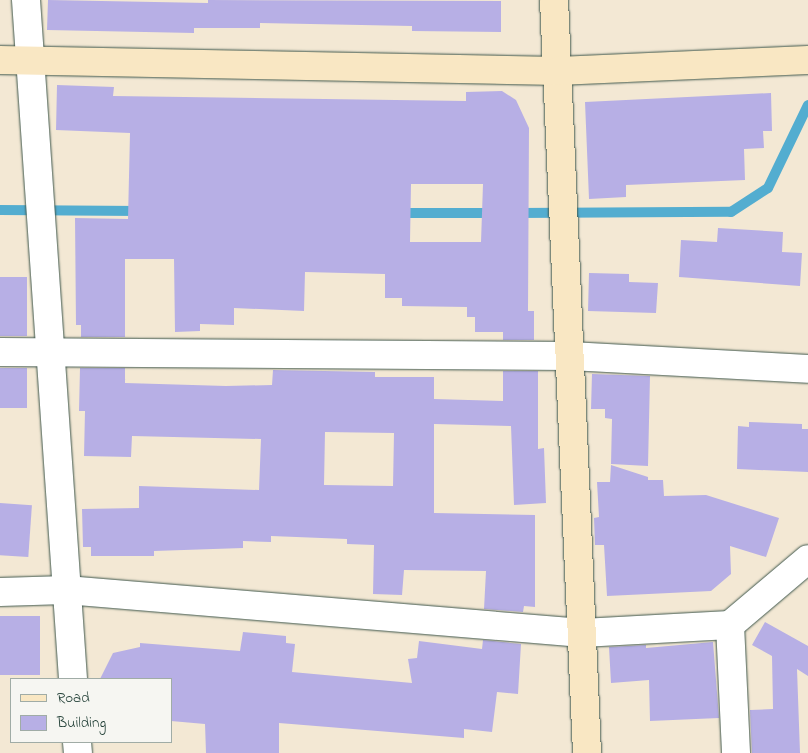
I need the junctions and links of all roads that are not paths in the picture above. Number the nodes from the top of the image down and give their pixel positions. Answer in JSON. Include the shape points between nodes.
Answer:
{"nodes":[{"id":1,"x":26,"y":0,"type":"edge"},
{"id":2,"x":554,"y":0,"type":"edge"},
{"id":3,"x":0,"y":60,"type":"edge"},
{"id":4,"x":808,"y":60,"type":"edge"},
{"id":5,"x":30,"y":61,"type":"junction"},
{"id":6,"x":558,"y":71,"type":"junction"},
{"id":7,"x":0,"y":352,"type":"edge"},
{"id":8,"x":50,"y":352,"type":"junction"},
{"id":9,"x":570,"y":356,"type":"junction"},
{"id":10,"x":808,"y":369,"type":"edge"},
{"id":11,"x":808,"y":559,"type":"edge"},
{"id":12,"x":66,"y":590,"type":"junction"},
{"id":13,"x":0,"y":592,"type":"edge"},
{"id":14,"x":730,"y":625,"type":"junction"},
{"id":15,"x":582,"y":633,"type":"junction"},
{"id":16,"x":72,"y":678,"type":"edge"},
{"id":17,"x":587,"y":753,"type":"edge"},
{"id":18,"x":736,"y":753,"type":"edge"}],
"edges":[{"from":1,"to":5,"type":"street"},
{"from":2,"to":6,"type":"street"},
{"from":3,"to":5,"type":"street"},
{"from":4,"to":6,"type":"street"},
{"from":5,"to":6,"type":"street"},
{"from":5,"to":8,"type":"street"},
{"from":6,"to":9,"type":"street"},
{"from":7,"to":8,"type":"street"},
{"from":8,"to":9,"type":"street"},
{"from":8,"to":12,"type":"street"},
{"from":9,"to":10,"type":"street"},
{"from":9,"to":15,"type":"street"},
{"from":11,"to":14,"type":"street"},
{"from":12,"to":13,"type":"street"},
{"from":12,"to":15,"type":"street"},
{"from":12,"to":16,"type":"street"},
{"from":14,"to":15,"type":"street"},
{"from":14,"to":18,"type":"street"},
{"from":15,"to":17,"type":"street"}]}
